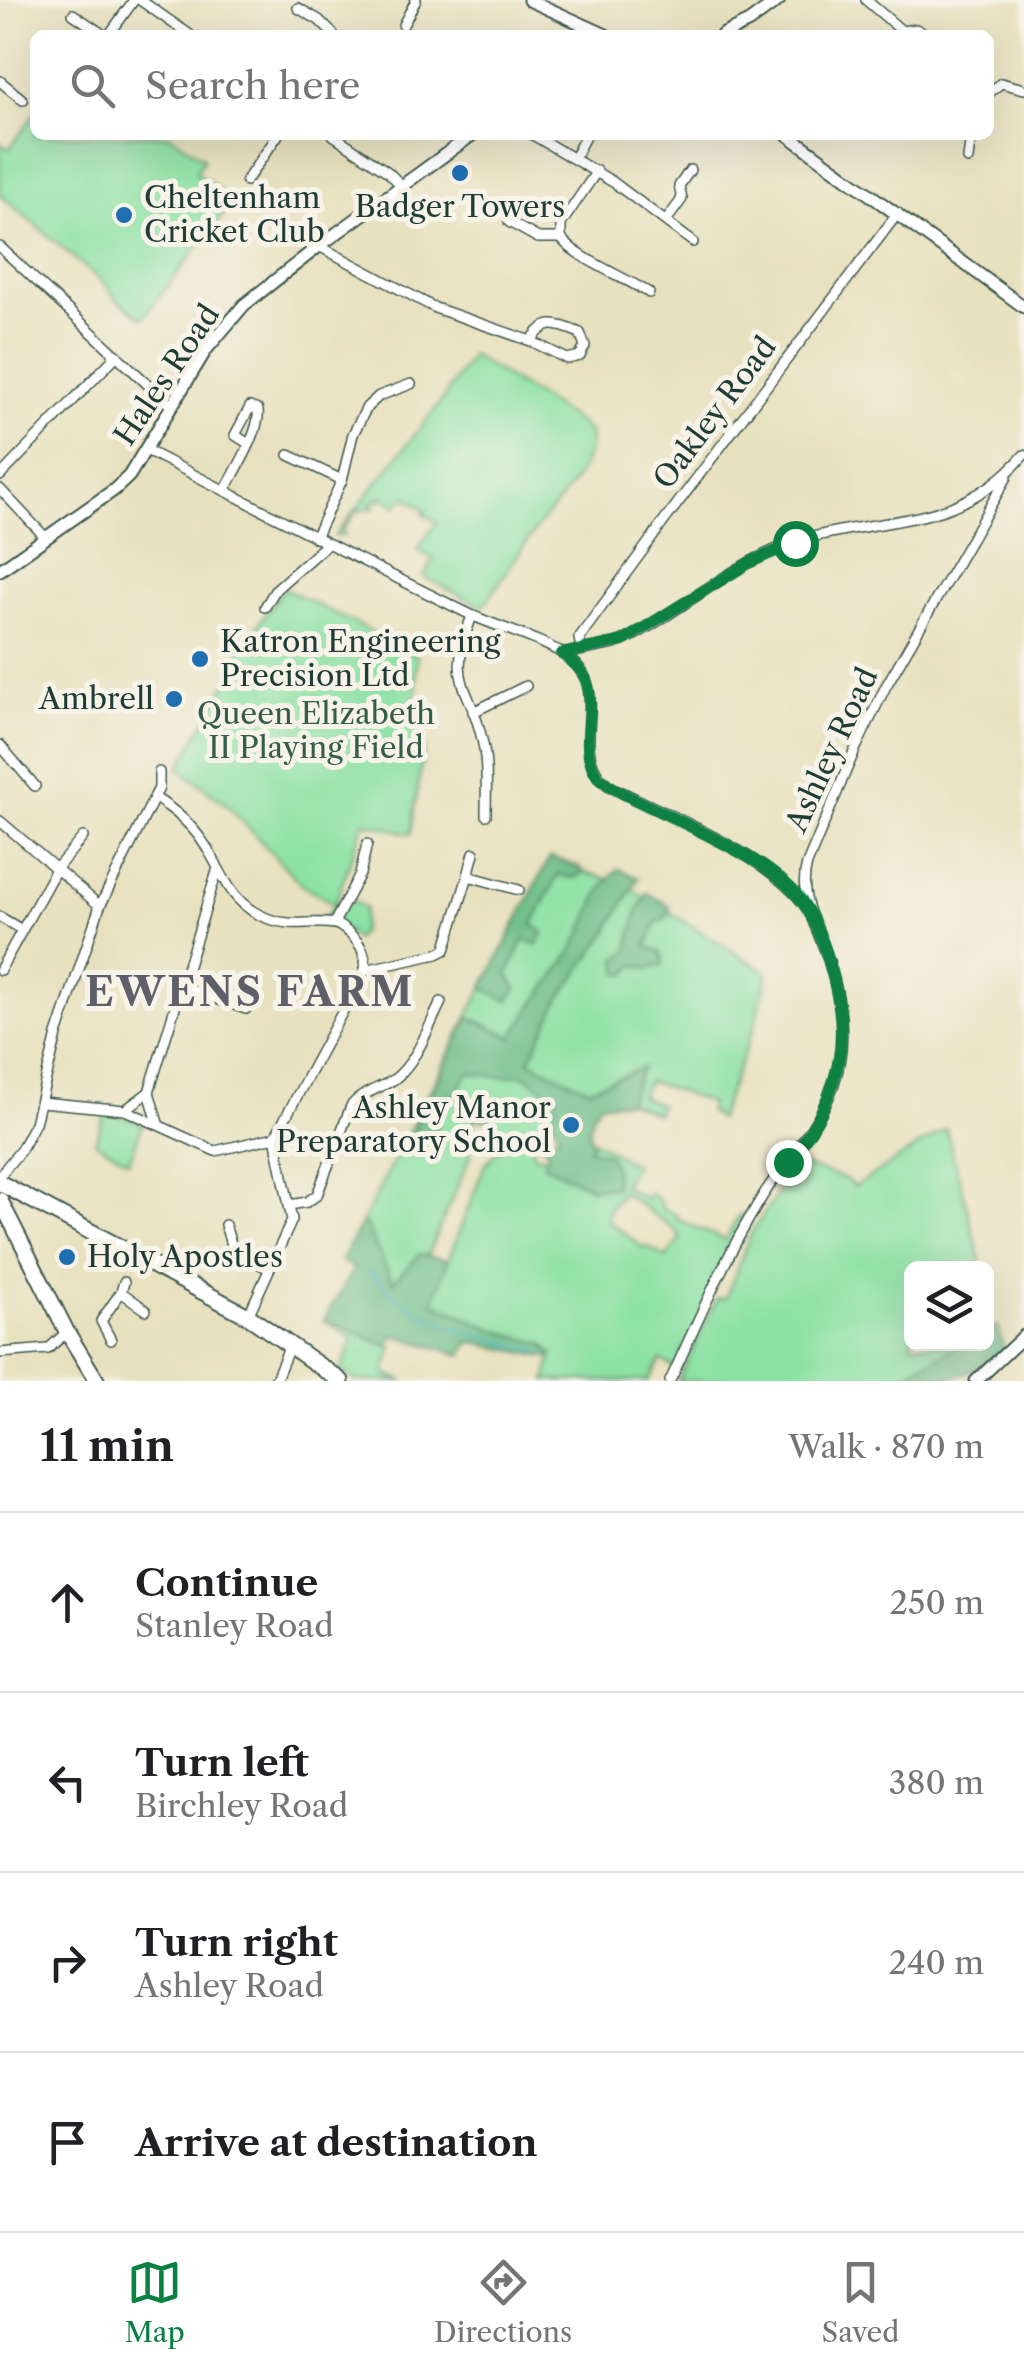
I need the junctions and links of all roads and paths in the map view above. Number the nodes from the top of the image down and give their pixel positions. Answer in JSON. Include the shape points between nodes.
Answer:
{"nodes":[{"id":1,"x":137,"y":0,"type":"edge"},
{"id":2,"x":416,"y":0,"type":"edge"},
{"id":3,"x":529,"y":0,"type":"edge"},
{"id":4,"x":779,"y":0,"type":"edge"},
{"id":5,"x":866,"y":0,"type":"edge"},
{"id":6,"x":552,"y":5,"type":"edge"},
{"id":7,"x":298,"y":8,"type":"dead end"},
{"id":8,"x":73,"y":14,"type":"dead end"},
{"id":9,"x":403,"y":25,"type":"dead end"},
{"id":10,"x":98,"y":30,"type":"edge"},
{"id":11,"x":110,"y":30,"type":"edge"},
{"id":12,"x":182,"y":30,"type":"edge"},
{"id":13,"x":329,"y":30,"type":"edge"},
{"id":14,"x":589,"y":30,"type":"edge"},
{"id":15,"x":732,"y":30,"type":"edge"},
{"id":16,"x":899,"y":30,"type":"edge"},
{"id":17,"x":0,"y":81,"type":"edge"},
{"id":18,"x":994,"y":89,"type":"edge"},
{"id":19,"x":1024,"y":90,"type":"edge"},
{"id":20,"x":23,"y":100,"type":"dead end"},
{"id":21,"x":275,"y":140,"type":"edge"},
{"id":22,"x":341,"y":140,"type":"edge"},
{"id":23,"x":465,"y":140,"type":"edge"},
{"id":24,"x":542,"y":140,"type":"edge"},
{"id":25,"x":583,"y":140,"type":"edge"},
{"id":26,"x":795,"y":140,"type":"edge"},
{"id":27,"x":970,"y":140,"type":"edge"},
{"id":28,"x":574,"y":158,"type":"junction"},
{"id":29,"x":968,"y":159,"type":"dead end"},
{"id":30,"x":690,"y":170,"type":"dead end"},
{"id":31,"x":597,"y":171,"type":"junction"},
{"id":32,"x":246,"y":181,"type":"dead end"},
{"id":33,"x":402,"y":186,"type":"junction"},
{"id":34,"x":898,"y":213,"type":"junction"},
{"id":35,"x":666,"y":220,"type":"junction"},
{"id":36,"x":510,"y":222,"type":"dead end"},
{"id":37,"x":561,"y":238,"type":"junction"},
{"id":38,"x":694,"y":242,"type":"dead end"},
{"id":39,"x":318,"y":246,"type":"junction"},
{"id":40,"x":0,"y":247,"type":"edge"},
{"id":41,"x":642,"y":292,"type":"dead end"},
{"id":42,"x":1024,"y":307,"type":"edge"},
{"id":43,"x":531,"y":341,"type":"junction"},
{"id":44,"x":116,"y":355,"type":"junction"},
{"id":45,"x":411,"y":384,"type":"dead end"},
{"id":46,"x":170,"y":406,"type":"junction"},
{"id":47,"x":249,"y":444,"type":"dead end"},
{"id":48,"x":146,"y":450,"type":"junction"},
{"id":49,"x":290,"y":455,"type":"dead end"},
{"id":50,"x":1024,"y":456,"type":"edge"},
{"id":51,"x":0,"y":476,"type":"edge"},
{"id":52,"x":1007,"y":477,"type":"junction"},
{"id":53,"x":342,"y":480,"type":"junction"},
{"id":54,"x":0,"y":488,"type":"edge"},
{"id":55,"x":224,"y":491,"type":"junction"},
{"id":56,"x":986,"y":491,"type":"junction"},
{"id":57,"x":995,"y":499,"type":"junction"},
{"id":58,"x":46,"y":538,"type":"junction"},
{"id":59,"x":316,"y":538,"type":"junction"},
{"id":60,"x":327,"y":544,"type":"junction"},
{"id":61,"x":0,"y":570,"type":"edge"},
{"id":62,"x":265,"y":606,"type":"dead end"},
{"id":63,"x":472,"y":616,"type":"junction"},
{"id":64,"x":581,"y":648,"type":"junction"},
{"id":65,"x":562,"y":654,"type":"junction"},
{"id":66,"x":526,"y":686,"type":"dead end"},
{"id":67,"x":473,"y":712,"type":"junction"},
{"id":68,"x":0,"y":745,"type":"edge"},
{"id":69,"x":158,"y":772,"type":"dead end"},
{"id":70,"x":36,"y":786,"type":"dead end"},
{"id":71,"x":155,"y":798,"type":"junction"},
{"id":72,"x":486,"y":815,"type":"dead end"},
{"id":73,"x":0,"y":821,"type":"edge"},
{"id":74,"x":82,"y":837,"type":"dead end"},
{"id":75,"x":367,"y":844,"type":"dead end"},
{"id":76,"x":474,"y":852,"type":"dead end"},
{"id":77,"x":56,"y":869,"type":"junction"},
{"id":78,"x":216,"y":873,"type":"junction"},
{"id":79,"x":804,"y":874,"type":"junction"},
{"id":80,"x":468,"y":876,"type":"junction"},
{"id":81,"x":786,"y":885,"type":"junction"},
{"id":82,"x":519,"y":890,"type":"dead end"},
{"id":83,"x":231,"y":893,"type":"junction"},
{"id":84,"x":209,"y":898,"type":"junction"},
{"id":85,"x":100,"y":906,"type":"junction"},
{"id":86,"x":806,"y":906,"type":"junction"},
{"id":87,"x":0,"y":917,"type":"edge"},
{"id":88,"x":334,"y":923,"type":"junction"},
{"id":89,"x":22,"y":930,"type":"junction"},
{"id":90,"x":0,"y":970,"type":"edge"},
{"id":91,"x":366,"y":970,"type":"junction"},
{"id":92,"x":182,"y":987,"type":"junction"},
{"id":93,"x":442,"y":1002,"type":"dead end"},
{"id":94,"x":246,"y":1008,"type":"dead end"},
{"id":95,"x":149,"y":1092,"type":"junction"},
{"id":96,"x":42,"y":1102,"type":"junction"},
{"id":97,"x":125,"y":1110,"type":"junction"},
{"id":98,"x":158,"y":1124,"type":"junction"},
{"id":99,"x":275,"y":1136,"type":"junction"},
{"id":100,"x":0,"y":1175,"type":"edge"},
{"id":101,"x":0,"y":1183,"type":"edge"},
{"id":102,"x":0,"y":1200,"type":"edge"},
{"id":103,"x":290,"y":1206,"type":"junction"},
{"id":104,"x":225,"y":1225,"type":"dead end"},
{"id":105,"x":269,"y":1269,"type":"junction"},
{"id":106,"x":146,"y":1310,"type":"dead end"},
{"id":107,"x":248,"y":1316,"type":"junction"},
{"id":108,"x":67,"y":1332,"type":"junction"},
{"id":109,"x":1024,"y":1336,"type":"edge"},
{"id":110,"x":111,"y":1340,"type":"dead end"},
{"id":111,"x":290,"y":1345,"type":"junction"},
{"id":112,"x":0,"y":1353,"type":"edge"},
{"id":113,"x":337,"y":1380,"type":"edge"},
{"id":114,"x":97,"y":1381,"type":"edge"},
{"id":115,"x":275,"y":1381,"type":"edge"},
{"id":116,"x":670,"y":1381,"type":"edge"},
{"id":117,"x":976,"y":1381,"type":"edge"}],
"edges":[{"from":1,"to":11,"type":"street"},
{"from":1,"to":12,"type":"street"},
{"from":2,"to":9,"type":"street"},
{"from":3,"to":6,"type":"main road"},
{"from":4,"to":15,"type":"main road"},
{"from":5,"to":16,"type":"street"},
{"from":6,"to":14,"type":"main road"},
{"from":7,"to":13,"type":"street"},
{"from":8,"to":10,"type":"street"},
{"from":17,"to":20,"type":"street"},
{"from":18,"to":19,"type":"street","via":[[1001,83]]},
{"from":21,"to":32,"type":"street"},
{"from":22,"to":33,"type":"street"},
{"from":23,"to":33,"type":"main road","name":"Hales Road"},
{"from":24,"to":28,"type":"street"},
{"from":25,"to":28,"type":"street"},
{"from":26,"to":34,"type":"main road"},
{"from":27,"to":29,"type":"street"},
{"from":28,"to":31,"type":"street"},
{"from":30,"to":35,"type":"street","via":[[679,186],[682,199]]},
{"from":31,"to":35,"type":"street"},
{"from":31,"to":37,"type":"street","via":[[560,224]]},
{"from":33,"to":39,"type":"main road","name":"Hales Road"},
{"from":34,"to":42,"type":"main road"},
{"from":34,"to":64,"type":"street","name":"Oakley Road","via":[[665,520],[580,638]]},
{"from":35,"to":38,"type":"street"},
{"from":36,"to":37,"type":"street","via":[[538,238]]},
{"from":37,"to":41,"type":"street"},
{"from":39,"to":43,"type":"street","via":[[435,308]]},
{"from":39,"to":46,"type":"main road","name":"Hales Road","via":[[236,314]]},
{"from":40,"to":44,"type":"street"},
{"from":43,"to":43,"type":"street","via":[[570,359],[585,346],[580,333],[554,323],[542,326]]},
{"from":44,"to":46,"type":"street"},
{"from":44,"to":51,"type":"street"},
{"from":45,"to":53,"type":"street","via":[[367,407]]},
{"from":46,"to":48,"type":"main road","name":"Hales Road"},
{"from":47,"to":55,"type":"street"},
{"from":48,"to":55,"type":"street"},
{"from":48,"to":58,"type":"main road","name":"Hales Road","via":[[114,490]]},
{"from":49,"to":53,"type":"street"},
{"from":50,"to":52,"type":"street"},
{"from":52,"to":56,"type":"street"},
{"from":52,"to":57,"type":"street","name":"Ashley Road"},
{"from":53,"to":59,"type":"street"},
{"from":54,"to":58,"type":"street"},
{"from":55,"to":59,"type":"street"},
{"from":56,"to":57,"type":"street"},
{"from":56,"to":64,"type":"street","via":[[935,514],[784,546],[631,637]]},
{"from":57,"to":79,"type":"street","name":"Ashley Road","via":[[886,686]]},
{"from":58,"to":61,"type":"main road","name":"Hales Road"},
{"from":59,"to":60,"type":"street"},
{"from":60,"to":62,"type":"street"},
{"from":60,"to":63,"type":"street"},
{"from":63,"to":65,"type":"street"},
{"from":63,"to":67,"type":"street","via":[[458,670]]},
{"from":64,"to":65,"type":"street"},
{"from":65,"to":81,"type":"street","via":[[588,684],[588,753],[598,777]]},
{"from":66,"to":67,"type":"street"},
{"from":67,"to":72,"type":"street","via":[[484,750]]},
{"from":68,"to":70,"type":"street"},
{"from":69,"to":71,"type":"street"},
{"from":71,"to":78,"type":"street","via":[[197,834]]},
{"from":71,"to":85,"type":"street"},
{"from":73,"to":77,"type":"street"},
{"from":74,"to":77,"type":"street"},
{"from":75,"to":88,"type":"street","via":[[360,874]]},
{"from":76,"to":80,"type":"street"},
{"from":77,"to":85,"type":"street"},
{"from":77,"to":89,"type":"street"},
{"from":78,"to":83,"type":"street"},
{"from":78,"to":84,"type":"street"},
{"from":79,"to":81,"type":"street"},
{"from":79,"to":86,"type":"street","name":"Ashley Road"},
{"from":80,"to":82,"type":"street"},
{"from":80,"to":91,"type":"street","via":[[445,950]]},
{"from":81,"to":86,"type":"street"},
{"from":83,"to":84,"type":"street"},
{"from":83,"to":88,"type":"street","via":[[276,922]]},
{"from":84,"to":92,"type":"street"},
{"from":85,"to":96,"type":"street","via":[[56,1035]]},
{"from":86,"to":116,"type":"street","name":"Ashley Road","via":[[839,1006],[836,1078],[816,1126],[748,1222]]},
{"from":87,"to":89,"type":"street"},
{"from":88,"to":91,"type":"street","via":[[362,948]]},
{"from":89,"to":90,"type":"street"},
{"from":91,"to":99,"type":"street"},
{"from":92,"to":94,"type":"street"},
{"from":92,"to":95,"type":"street"},
{"from":93,"to":103,"type":"street","via":[[404,1069],[351,1106],[316,1195]]},
{"from":95,"to":97,"type":"street"},
{"from":95,"to":98,"type":"street"},
{"from":96,"to":97,"type":"street"},
{"from":96,"to":100,"type":"street","via":[[28,1138]]},
{"from":97,"to":98,"type":"street"},
{"from":98,"to":99,"type":"street","via":[[216,1150]]},
{"from":99,"to":103,"type":"street"},
{"from":101,"to":107,"type":"highway"},
{"from":102,"to":108,"type":"main road"},
{"from":103,"to":105,"type":"street","via":[[292,1220]]},
{"from":104,"to":105,"type":"street","via":[[233,1250]]},
{"from":105,"to":107,"type":"street"},
{"from":106,"to":110,"type":"street","via":[[122,1287],[100,1325]]},
{"from":107,"to":111,"type":"highway"},
{"from":108,"to":112,"type":"street","via":[[48,1348]]},
{"from":108,"to":114,"type":"main road"},
{"from":109,"to":117,"type":"main road"},
{"from":111,"to":113,"type":"highway"},
{"from":111,"to":115,"type":"street"}]}
